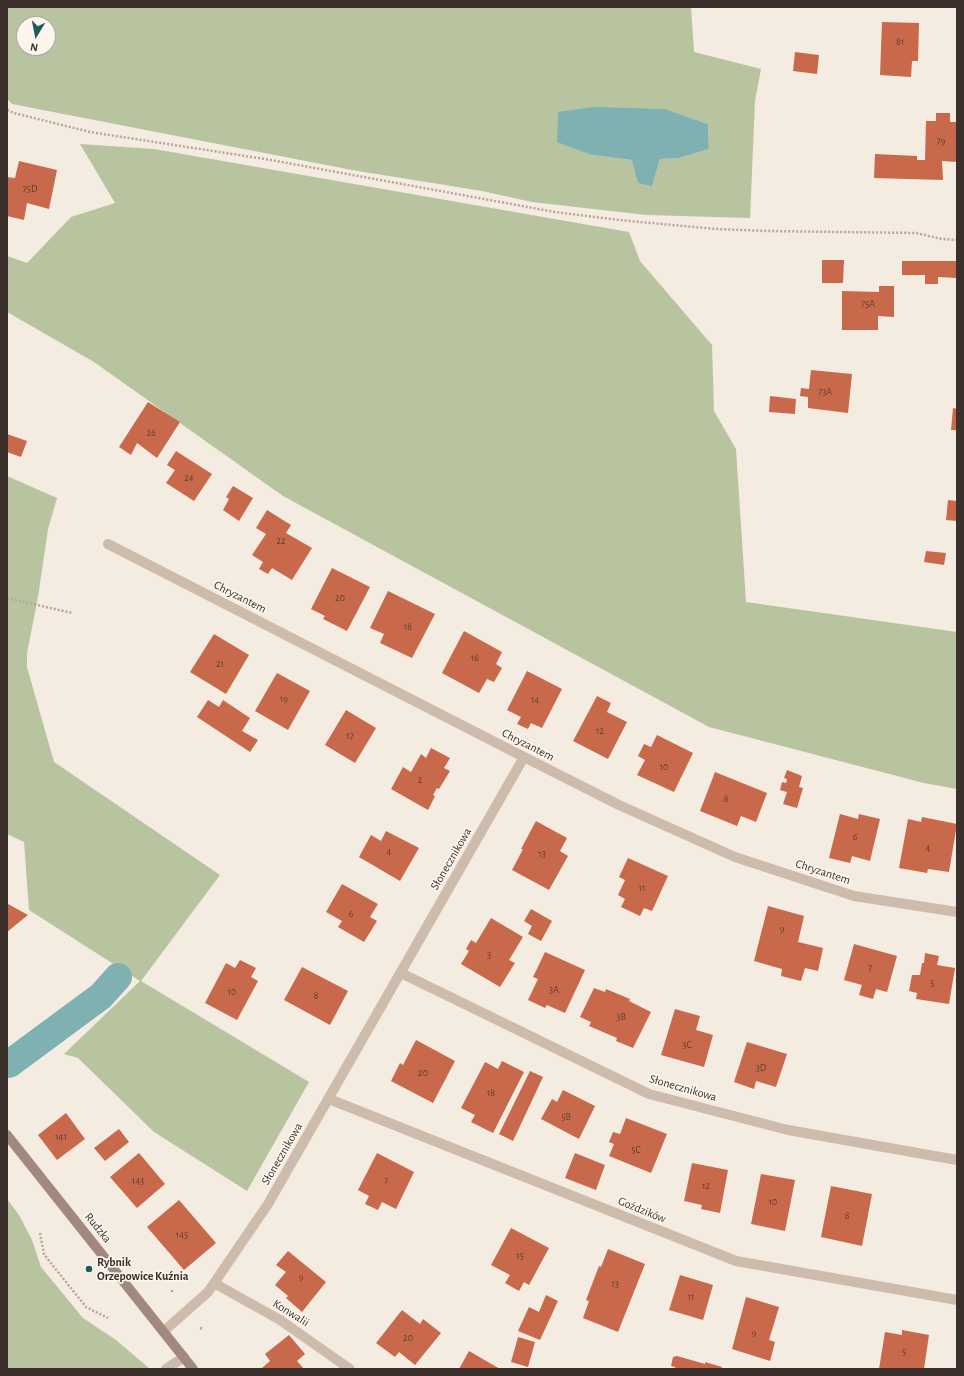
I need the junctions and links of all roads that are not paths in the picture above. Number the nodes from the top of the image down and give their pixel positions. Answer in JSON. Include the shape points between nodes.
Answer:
{"nodes":[{"id":1,"x":108,"y":544,"type":"dead end"},
{"id":2,"x":524,"y":757,"type":"junction"},
{"id":3,"x":957,"y":912,"type":"edge"},
{"id":4,"x":401,"y":973,"type":"junction"},
{"id":5,"x":329,"y":1099,"type":"junction"},
{"id":6,"x":7,"y":1135,"type":"edge"},
{"id":7,"x":957,"y":1160,"type":"edge"},
{"id":8,"x":214,"y":1283,"type":"junction"},
{"id":9,"x":957,"y":1300,"type":"edge"},
{"id":10,"x":164,"y":1331,"type":"junction"},
{"id":11,"x":184,"y":1356,"type":"junction"},
{"id":12,"x":166,"y":1369,"type":"edge"},
{"id":13,"x":193,"y":1369,"type":"edge"},
{"id":14,"x":350,"y":1369,"type":"edge"}],
"edges":[{"from":1,"to":2,"type":"street","name":"Chryzantem"},
{"from":2,"to":3,"type":"street","name":"Chryzantem","via":[[619,805],[735,857],[854,896]]},
{"from":2,"to":4,"type":"street","name":"Słonecznikowa"},
{"from":4,"to":5,"type":"street","name":"Słonecznikowa"},
{"from":4,"to":7,"type":"street","name":"Słonecznikowa","via":[[649,1094],[788,1130]]},
{"from":5,"to":8,"type":"street","name":"Słonecznikowa","via":[[268,1204]]},
{"from":5,"to":9,"type":"street","name":"Goździków","via":[[736,1261]]},
{"from":6,"to":10,"type":"main road","name":"Rudzka"},
{"from":8,"to":10,"type":"street","name":"Słonecznikowa","via":[[202,1298]]},
{"from":8,"to":14,"type":"street","name":"Konwalii","via":[[280,1320]]},
{"from":10,"to":11,"type":"main road","name":"Rudzka"},
{"from":11,"to":12,"type":"street"},
{"from":11,"to":13,"type":"main road","name":"Rudzka"}]}
